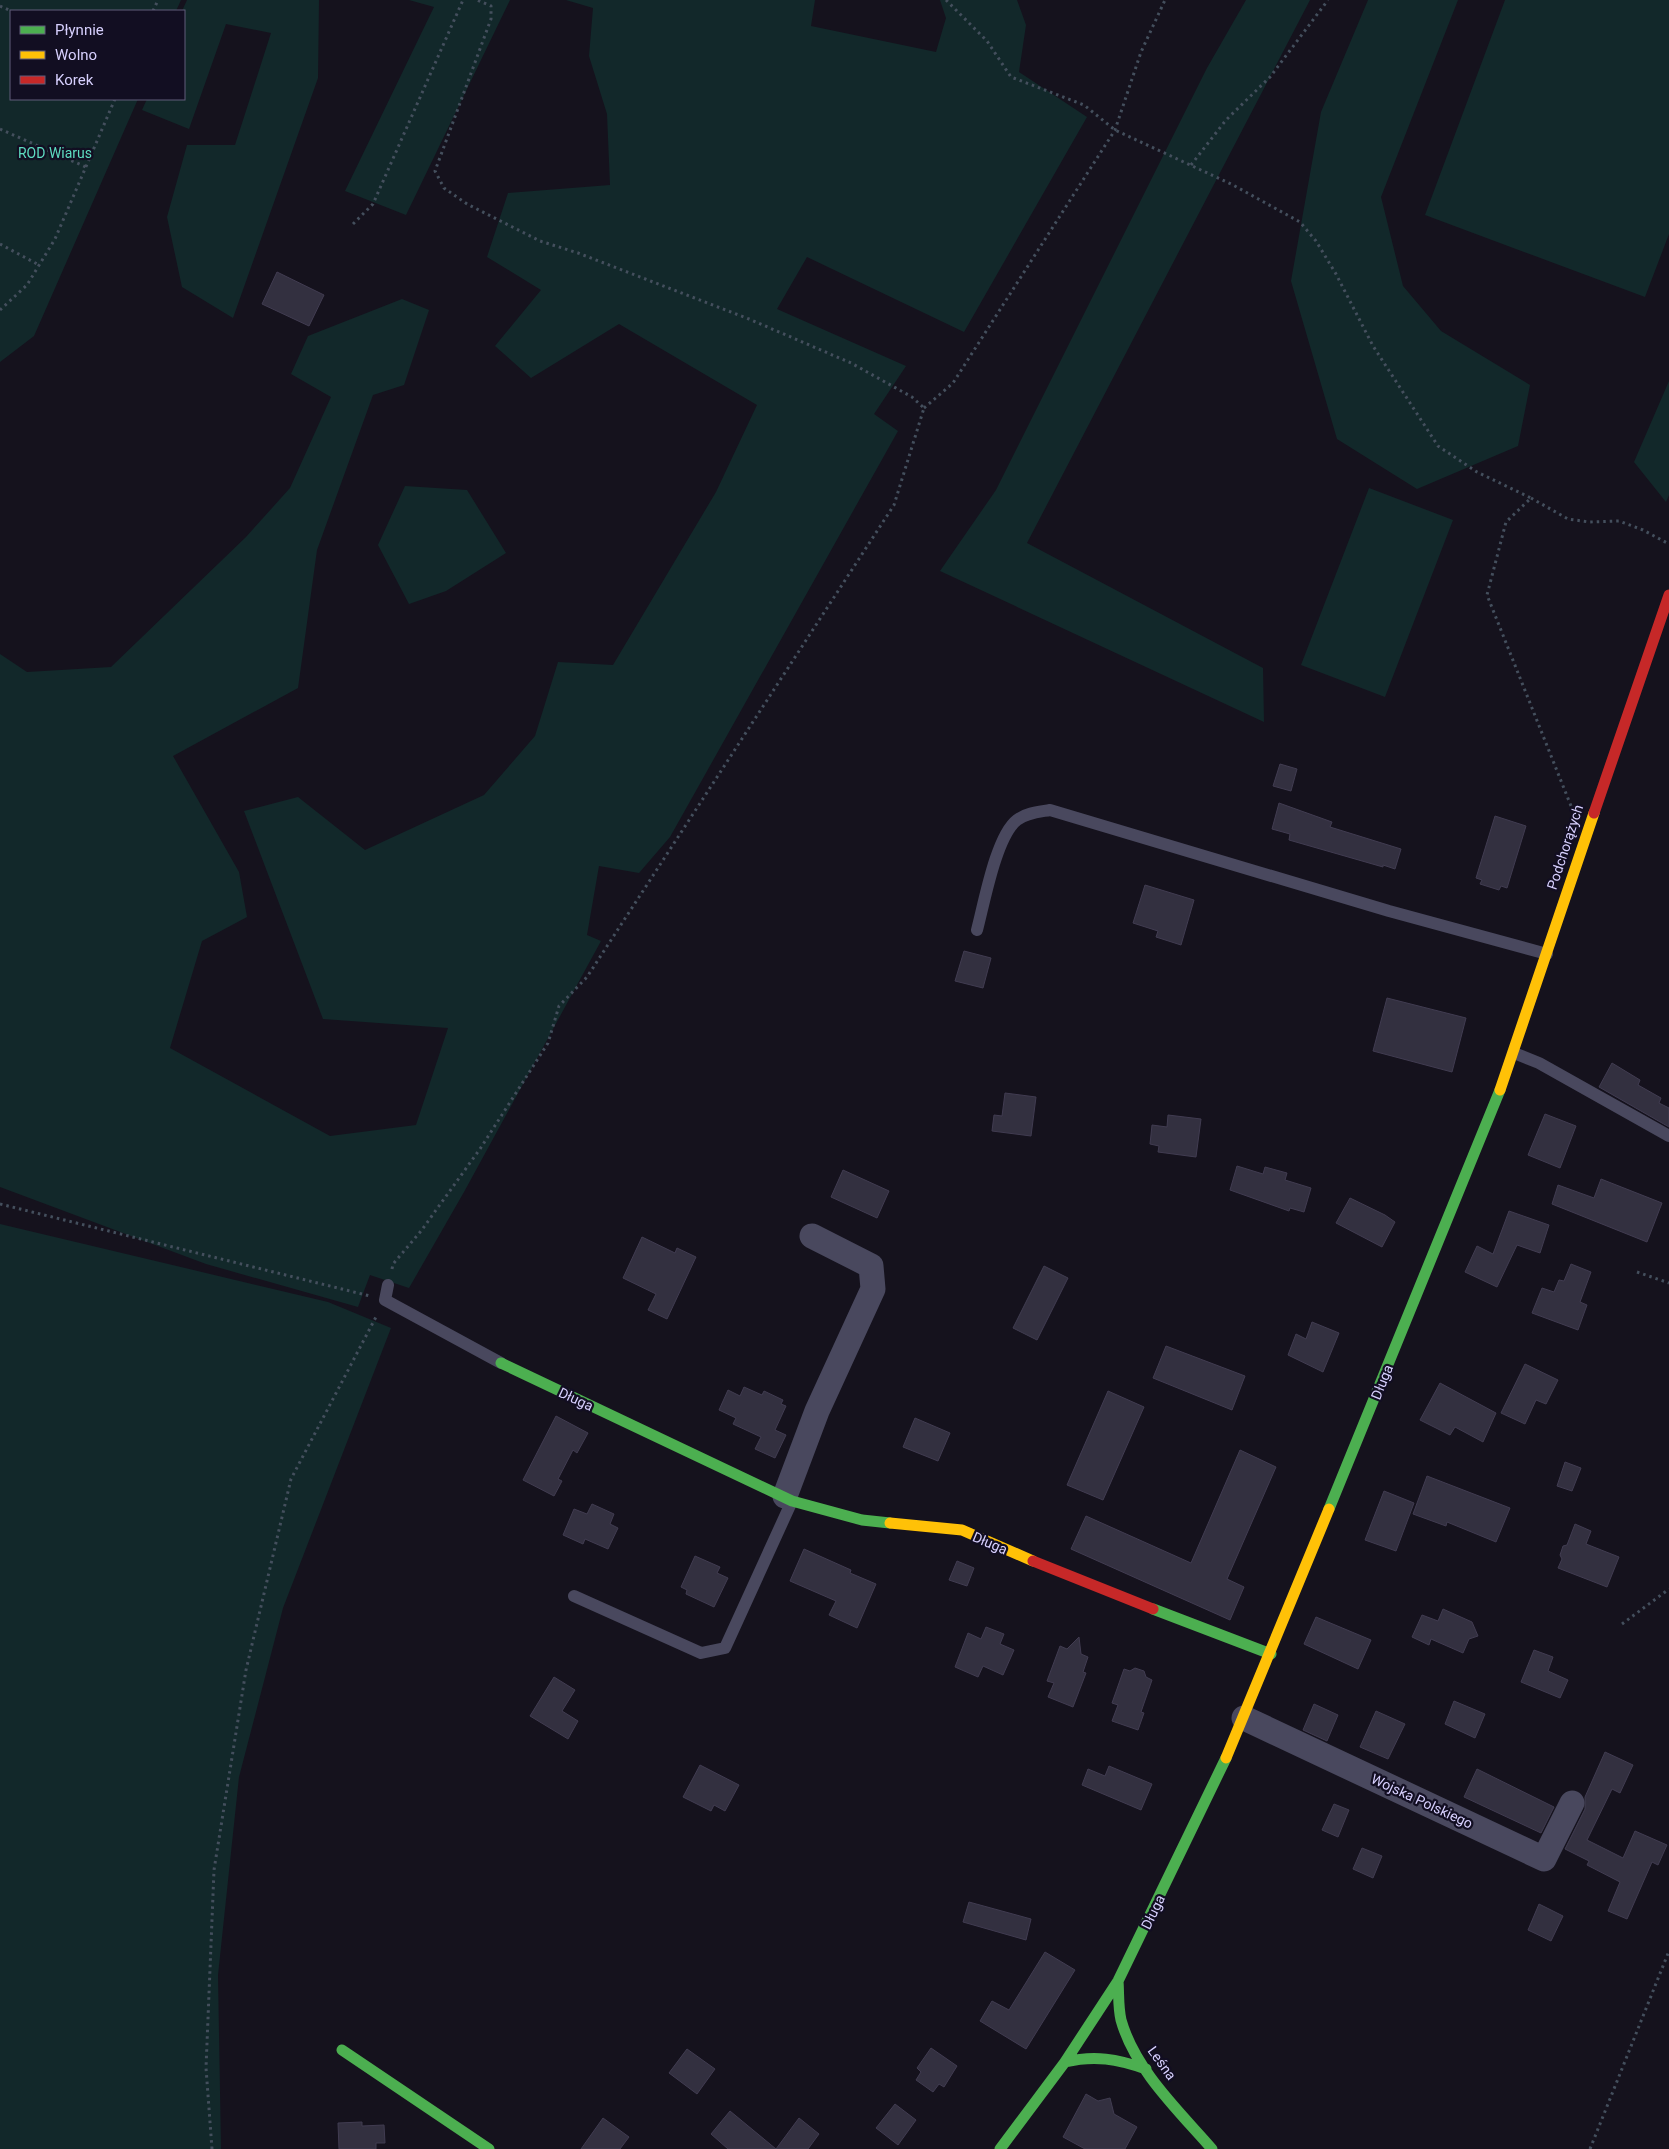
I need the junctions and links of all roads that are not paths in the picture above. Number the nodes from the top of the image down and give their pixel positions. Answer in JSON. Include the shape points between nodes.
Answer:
{"nodes":[{"id":1,"x":1669,"y":595,"type":"edge"},
{"id":2,"x":977,"y":930,"type":"dead end"},
{"id":3,"x":1547,"y":954,"type":"junction"},
{"id":4,"x":1514,"y":1053,"type":"junction"},
{"id":5,"x":1493,"y":1110,"type":"joint"},
{"id":6,"x":1669,"y":1136,"type":"edge"},
{"id":7,"x":812,"y":1236,"type":"dead end"},
{"id":8,"x":388,"y":1285,"type":"road end"},
{"id":9,"x":501,"y":1363,"type":"joint"},
{"id":10,"x":789,"y":1499,"type":"junction"},
{"id":11,"x":574,"y":1596,"type":"dead end"},
{"id":12,"x":1270,"y":1654,"type":"junction"},
{"id":13,"x":1244,"y":1718,"type":"junction"},
{"id":14,"x":1572,"y":1803,"type":"dead end"},
{"id":15,"x":1118,"y":1981,"type":"junction"},
{"id":16,"x":342,"y":2050,"type":"dead end"},
{"id":17,"x":1065,"y":2062,"type":"junction"},
{"id":18,"x":1146,"y":2069,"type":"junction"},
{"id":19,"x":489,"y":2149,"type":"edge"},
{"id":20,"x":1000,"y":2149,"type":"edge"},
{"id":21,"x":1212,"y":2149,"type":"edge"}],
"edges":[{"from":1,"to":3,"type":"street","name":"Podchorążych","via":[[1623,720]]},
{"from":2,"to":3,"type":"lane","via":[[1005,836],[1016,821],[1050,810],[1389,911]]},
{"from":3,"to":4,"type":"street","name":"Podchorążych"},
{"from":4,"to":5,"type":"street","name":"Podchorążych"},
{"from":4,"to":6,"type":"lane","via":[[1539,1063]]},
{"from":5,"to":12,"type":"street","name":"Długa"},
{"from":7,"to":10,"type":"street","via":[[870,1266],[873,1289],[817,1411]]},
{"from":8,"to":9,"type":"lane","name":"Długa","via":[[385,1300]]},
{"from":9,"to":10,"type":"street","name":"Długa"},
{"from":10,"to":11,"type":"lane","via":[[725,1648],[701,1653]]},
{"from":10,"to":12,"type":"street","name":"Długa","via":[[862,1520],[962,1530],[1048,1568]]},
{"from":12,"to":13,"type":"street","name":"Długa"},
{"from":13,"to":14,"type":"street","name":"Wojska Polskiego","via":[[1544,1858]]},
{"from":13,"to":15,"type":"street","name":"Długa"},
{"from":15,"to":17,"type":"street","name":"Długa"},
{"from":15,"to":18,"type":"street","name":"Leśna","via":[[1120,2018]]},
{"from":16,"to":19,"type":"street"},
{"from":17,"to":18,"type":"street","via":[[1091,2056],[1122,2060]]},
{"from":17,"to":20,"type":"street","name":"Długa"},
{"from":18,"to":21,"type":"street","name":"Leśna"}]}
